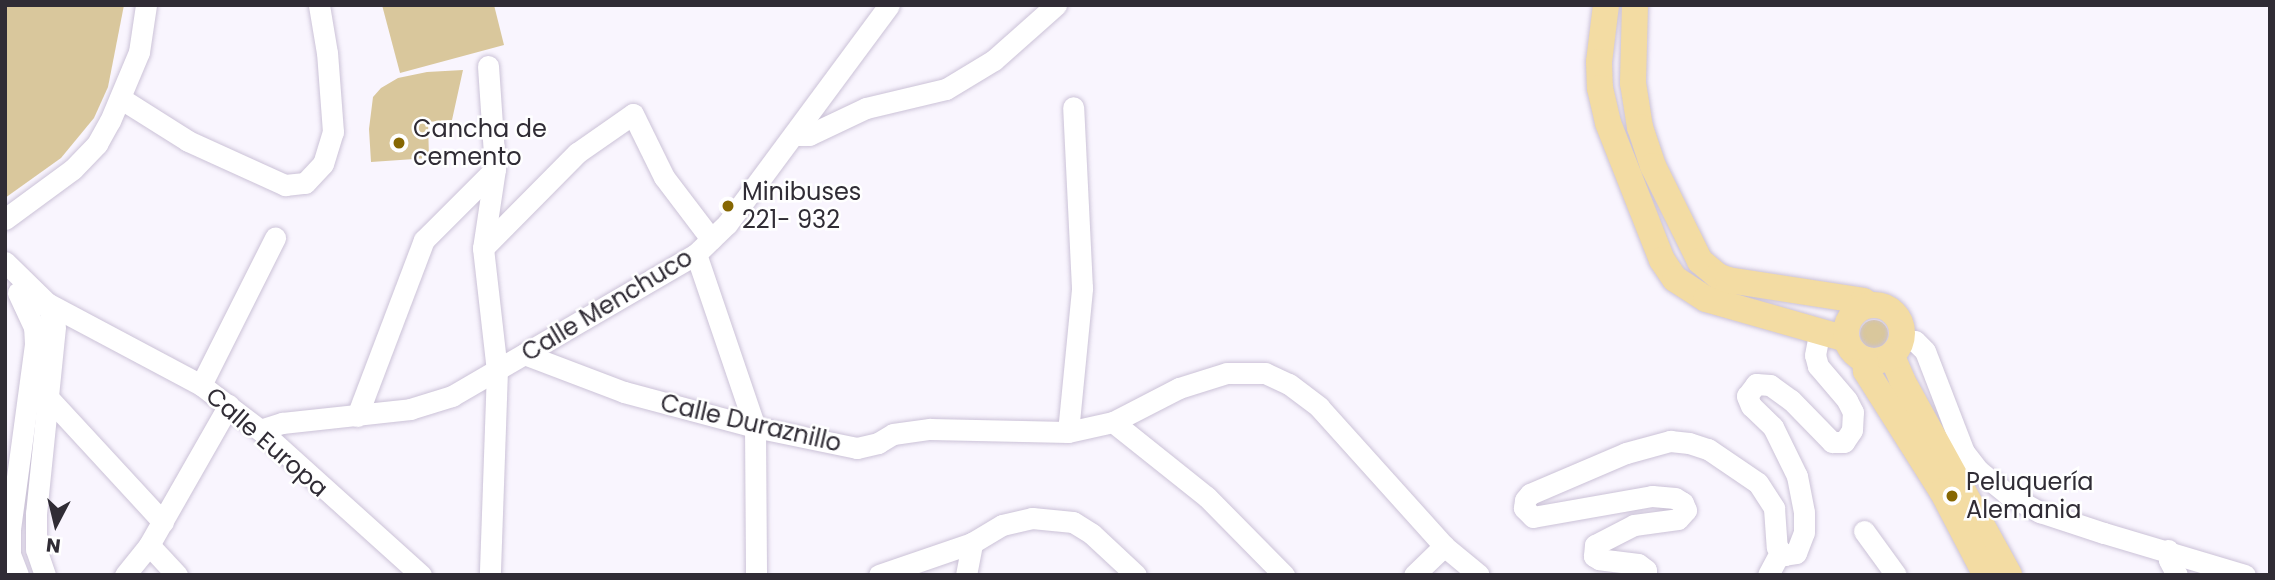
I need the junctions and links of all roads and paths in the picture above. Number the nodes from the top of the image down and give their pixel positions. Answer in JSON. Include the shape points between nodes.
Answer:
{"nodes":[{"id":1,"x":146,"y":5,"type":"edge"},
{"id":2,"x":319,"y":5,"type":"edge"},
{"id":3,"x":889,"y":5,"type":"edge"},
{"id":4,"x":1056,"y":5,"type":"edge"},
{"id":5,"x":1606,"y":5,"type":"edge"},
{"id":6,"x":1636,"y":5,"type":"edge"},
{"id":7,"x":488,"y":66,"type":"dead end"},
{"id":8,"x":120,"y":98,"type":"junction"},
{"id":9,"x":1073,"y":107,"type":"dead end"},
{"id":10,"x":795,"y":135,"type":"junction"},
{"id":11,"x":495,"y":169,"type":"junction"},
{"id":12,"x":5,"y":219,"type":"edge"},
{"id":13,"x":275,"y":238,"type":"dead end"},
{"id":14,"x":704,"y":246,"type":"junction"},
{"id":15,"x":483,"y":247,"type":"junction"},
{"id":16,"x":7,"y":264,"type":"edge"},
{"id":17,"x":47,"y":303,"type":"junction"},
{"id":18,"x":24,"y":305,"type":"junction"},
{"id":19,"x":1870,"y":305,"type":"junction"},
{"id":20,"x":44,"y":327,"type":"junction"},
{"id":21,"x":1820,"y":329,"type":"junction"},
{"id":22,"x":99,"y":330,"type":"junction"},
{"id":23,"x":1846,"y":339,"type":"junction"},
{"id":24,"x":1897,"y":347,"type":"junction"},
{"id":25,"x":524,"y":354,"type":"junction"},
{"id":26,"x":1865,"y":360,"type":"junction"},
{"id":27,"x":497,"y":370,"type":"junction"},
{"id":28,"x":31,"y":380,"type":"junction"},
{"id":29,"x":201,"y":385,"type":"junction"},
{"id":30,"x":48,"y":397,"type":"junction"},
{"id":31,"x":229,"y":405,"type":"junction"},
{"id":32,"x":357,"y":416,"type":"junction"},
{"id":33,"x":1113,"y":422,"type":"junction"},
{"id":34,"x":755,"y":427,"type":"junction"},
{"id":35,"x":260,"y":430,"type":"junction"},
{"id":36,"x":1068,"y":432,"type":"junction"},
{"id":37,"x":163,"y":522,"type":"junction"},
{"id":38,"x":1864,"y":531,"type":"dead end"},
{"id":39,"x":972,"y":543,"type":"junction"},
{"id":40,"x":149,"y":545,"type":"junction"},
{"id":41,"x":1444,"y":546,"type":"junction"},
{"id":42,"x":2168,"y":550,"type":"junction"},
{"id":43,"x":1780,"y":552,"type":"junction"},
{"id":44,"x":1890,"y":573,"type":"edge"},
{"id":45,"x":18,"y":575,"type":"edge"},
{"id":46,"x":45,"y":575,"type":"edge"},
{"id":47,"x":125,"y":575,"type":"edge"},
{"id":48,"x":177,"y":575,"type":"edge"},
{"id":49,"x":421,"y":575,"type":"edge"},
{"id":50,"x":490,"y":575,"type":"edge"},
{"id":51,"x":756,"y":575,"type":"edge"},
{"id":52,"x":879,"y":575,"type":"edge"},
{"id":53,"x":966,"y":575,"type":"edge"},
{"id":54,"x":1136,"y":575,"type":"edge"},
{"id":55,"x":1284,"y":575,"type":"edge"},
{"id":56,"x":1415,"y":575,"type":"edge"},
{"id":57,"x":1479,"y":575,"type":"edge"},
{"id":58,"x":1646,"y":575,"type":"edge"},
{"id":59,"x":1768,"y":575,"type":"edge"},
{"id":60,"x":1986,"y":575,"type":"edge"},
{"id":61,"x":2009,"y":575,"type":"edge"},
{"id":62,"x":2178,"y":575,"type":"edge"},
{"id":63,"x":2245,"y":575,"type":"edge"}],
"edges":[{"from":1,"to":8,"type":"street","via":[[139,52]]},
{"from":2,"to":8,"type":"street","via":[[332,132],[323,164],[305,183],[285,185],[188,141]]},
{"from":3,"to":10,"type":"street","name":"Calle Menchuco"},
{"from":4,"to":10,"type":"street","via":[[994,60],[946,89],[866,108],[809,135]]},
{"from":5,"to":21,"type":"main road","via":[[1600,88],[1608,123],[1662,260],[1675,279],[1706,299]]},
{"from":6,"to":19,"type":"main road","via":[[1633,83],[1640,127],[1653,166],[1700,261],[1728,280]]},
{"from":7,"to":11,"type":"street"},
{"from":8,"to":12,"type":"street","via":[[97,144],[73,169]]},
{"from":9,"to":36,"type":"street","via":[[1083,288]]},
{"from":10,"to":14,"type":"street","name":"Calle Menchuco","via":[[727,224]]},
{"from":11,"to":15,"type":"street"},
{"from":11,"to":32,"type":"street","via":[[424,240]]},
{"from":13,"to":29,"type":"street"},
{"from":14,"to":15,"type":"street","via":[[633,114],[577,153]]},
{"from":14,"to":25,"type":"street","name":"Calle Menchuco"},
{"from":14,"to":34,"type":"street"},
{"from":15,"to":27,"type":"street"},
{"from":16,"to":17,"type":"street"},
{"from":16,"to":18,"type":"street"},
{"from":17,"to":18,"type":"street"},
{"from":17,"to":20,"type":"street"},
{"from":17,"to":22,"type":"street","name":"Calle Europa"},
{"from":18,"to":20,"type":"street"},
{"from":19,"to":23,"type":"main road","via":[[1849,321]]},
{"from":19,"to":24,"type":"main road","via":[[1879,305],[1900,321]]},
{"from":20,"to":22,"type":"street","name":"Calle Europa"},
{"from":20,"to":28,"type":"street"},
{"from":20,"to":30,"type":"street"},
{"from":21,"to":23,"type":"main road"},
{"from":21,"to":43,"type":"street","via":[[1815,355],[1818,366],[1853,412],[1853,430],[1844,442],[1832,442],[1770,385],[1756,384],[1748,392],[1751,406],[1773,427],[1787,453],[1804,512],[1801,546],[1790,556]]},
{"from":22,"to":29,"type":"street","name":"Calle Europa"},
{"from":23,"to":26,"type":"main road"},
{"from":24,"to":26,"type":"main road","via":[[1874,362]]},
{"from":24,"to":42,"type":"street","via":[[1915,341],[1925,351],[1964,452],[2007,494],[2040,512]]},
{"from":24,"to":61,"type":"main road","via":[[1902,380]]},
{"from":25,"to":27,"type":"street","name":"Calle Menchuco"},
{"from":25,"to":34,"type":"street","name":"Calle Duraznillo","via":[[624,392]]},
{"from":26,"to":60,"type":"main road","via":[[1866,371],[1942,491]]},
{"from":27,"to":32,"type":"street","name":"Calle Menchuco","via":[[428,405]]},
{"from":27,"to":50,"type":"street"},
{"from":28,"to":30,"type":"street"},
{"from":28,"to":45,"type":"street","via":[[10,529],[10,554]]},
{"from":29,"to":31,"type":"street","name":"Calle Europa"},
{"from":30,"to":37,"type":"street"},
{"from":30,"to":46,"type":"street","via":[[36,537]]},
{"from":31,"to":35,"type":"street","name":"Calle Europa"},
{"from":31,"to":37,"type":"street"},
{"from":32,"to":35,"type":"street","name":"Calle Menchuco","via":[[282,423]]},
{"from":33,"to":36,"type":"street","name":"Calle Duraznillo"},
{"from":33,"to":41,"type":"street","name":"Calle Duraznillo","via":[[1179,388],[1227,373],[1265,373],[1319,407]]},
{"from":33,"to":55,"type":"street","via":[[1207,497]]},
{"from":34,"to":36,"type":"street","name":"Calle Duraznillo","via":[[857,448],[893,434],[930,429]]},
{"from":34,"to":51,"type":"street"},
{"from":35,"to":49,"type":"street","name":"Calle Europa"},
{"from":37,"to":40,"type":"street"},
{"from":38,"to":44,"type":"street"},
{"from":39,"to":52,"type":"street"},
{"from":39,"to":53,"type":"street"},
{"from":39,"to":54,"type":"street","via":[[1002,525],[1031,517],[1055,518],[1092,534]]},
{"from":40,"to":47,"type":"street"},
{"from":40,"to":48,"type":"street"},
{"from":41,"to":56,"type":"street"},
{"from":41,"to":57,"type":"street"},
{"from":42,"to":62,"type":"street"},
{"from":42,"to":63,"type":"street"},
{"from":43,"to":58,"type":"street","via":[[1774,508],[1758,483],[1717,454],[1689,443],[1670,441],[1626,453],[1525,500],[1524,508],[1533,517],[1652,496],[1675,498],[1686,510],[1678,519],[1634,525],[1595,545],[1594,556],[1599,559],[1638,564]]},
{"from":43,"to":59,"type":"street"}]}
